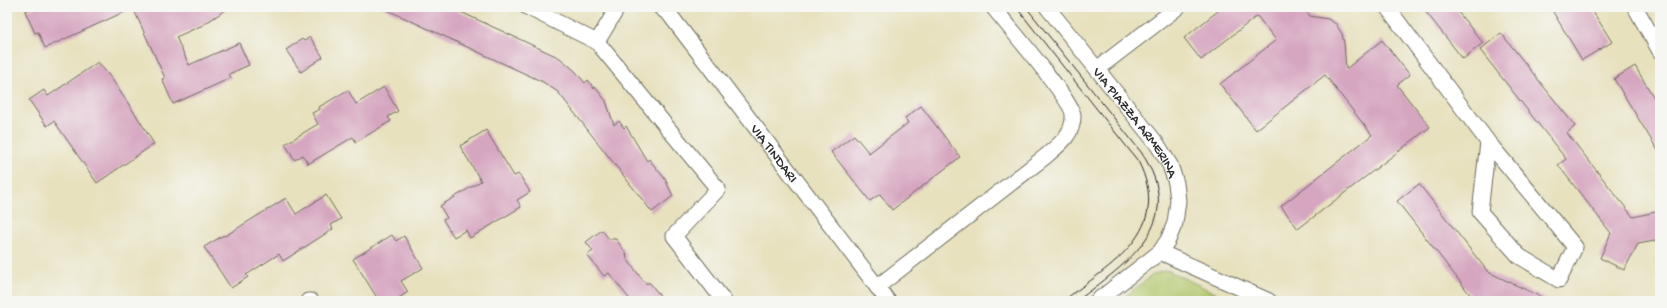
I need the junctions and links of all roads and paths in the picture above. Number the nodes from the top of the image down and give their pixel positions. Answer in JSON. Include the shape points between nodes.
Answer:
{"nodes":[{"id":1,"x":527,"y":7,"type":"edge"},
{"id":2,"x":618,"y":7,"type":"edge"},
{"id":3,"x":660,"y":7,"type":"edge"},
{"id":4,"x":992,"y":7,"type":"edge"},
{"id":5,"x":1047,"y":7,"type":"edge"},
{"id":6,"x":1178,"y":7,"type":"edge"},
{"id":7,"x":1387,"y":7,"type":"edge"},
{"id":8,"x":1635,"y":7,"type":"edge"},
{"id":9,"x":597,"y":42,"type":"junction"},
{"id":10,"x":1660,"y":51,"type":"edge"},
{"id":11,"x":1097,"y":69,"type":"junction"},
{"id":12,"x":1488,"y":142,"type":"junction"},
{"id":13,"x":1160,"y":252,"type":"junction"},
{"id":14,"x":878,"y":287,"type":"junction"},
{"id":15,"x":724,"y":301,"type":"edge"},
{"id":16,"x":888,"y":301,"type":"edge"},
{"id":17,"x":1097,"y":301,"type":"edge"},
{"id":18,"x":1269,"y":301,"type":"edge"}],
"edges":[{"from":1,"to":9,"type":"street"},
{"from":2,"to":9,"type":"street"},
{"from":3,"to":14,"type":"street","name":"VIA TINDARI","via":[[670,15]]},
{"from":4,"to":14,"type":"street","via":[[1064,96],[1074,113],[1071,130],[1061,144]]},
{"from":5,"to":11,"type":"street","name":"VIA PIAZZA ARMERINA"},
{"from":6,"to":11,"type":"street"},
{"from":7,"to":12,"type":"street"},
{"from":8,"to":10,"type":"street"},
{"from":9,"to":15,"type":"street","via":[[718,189],[674,236]]},
{"from":11,"to":13,"type":"street","name":"VIA PIAZZA ARMERINA","via":[[1157,144],[1170,165],[1178,201],[1175,223]]},
{"from":12,"to":12,"type":"street","via":[[1480,212],[1519,256],[1559,280],[1575,247]]},
{"from":13,"to":17,"type":"street"},
{"from":13,"to":18,"type":"street"},
{"from":14,"to":16,"type":"street","name":"VIA TINDARI"}]}
